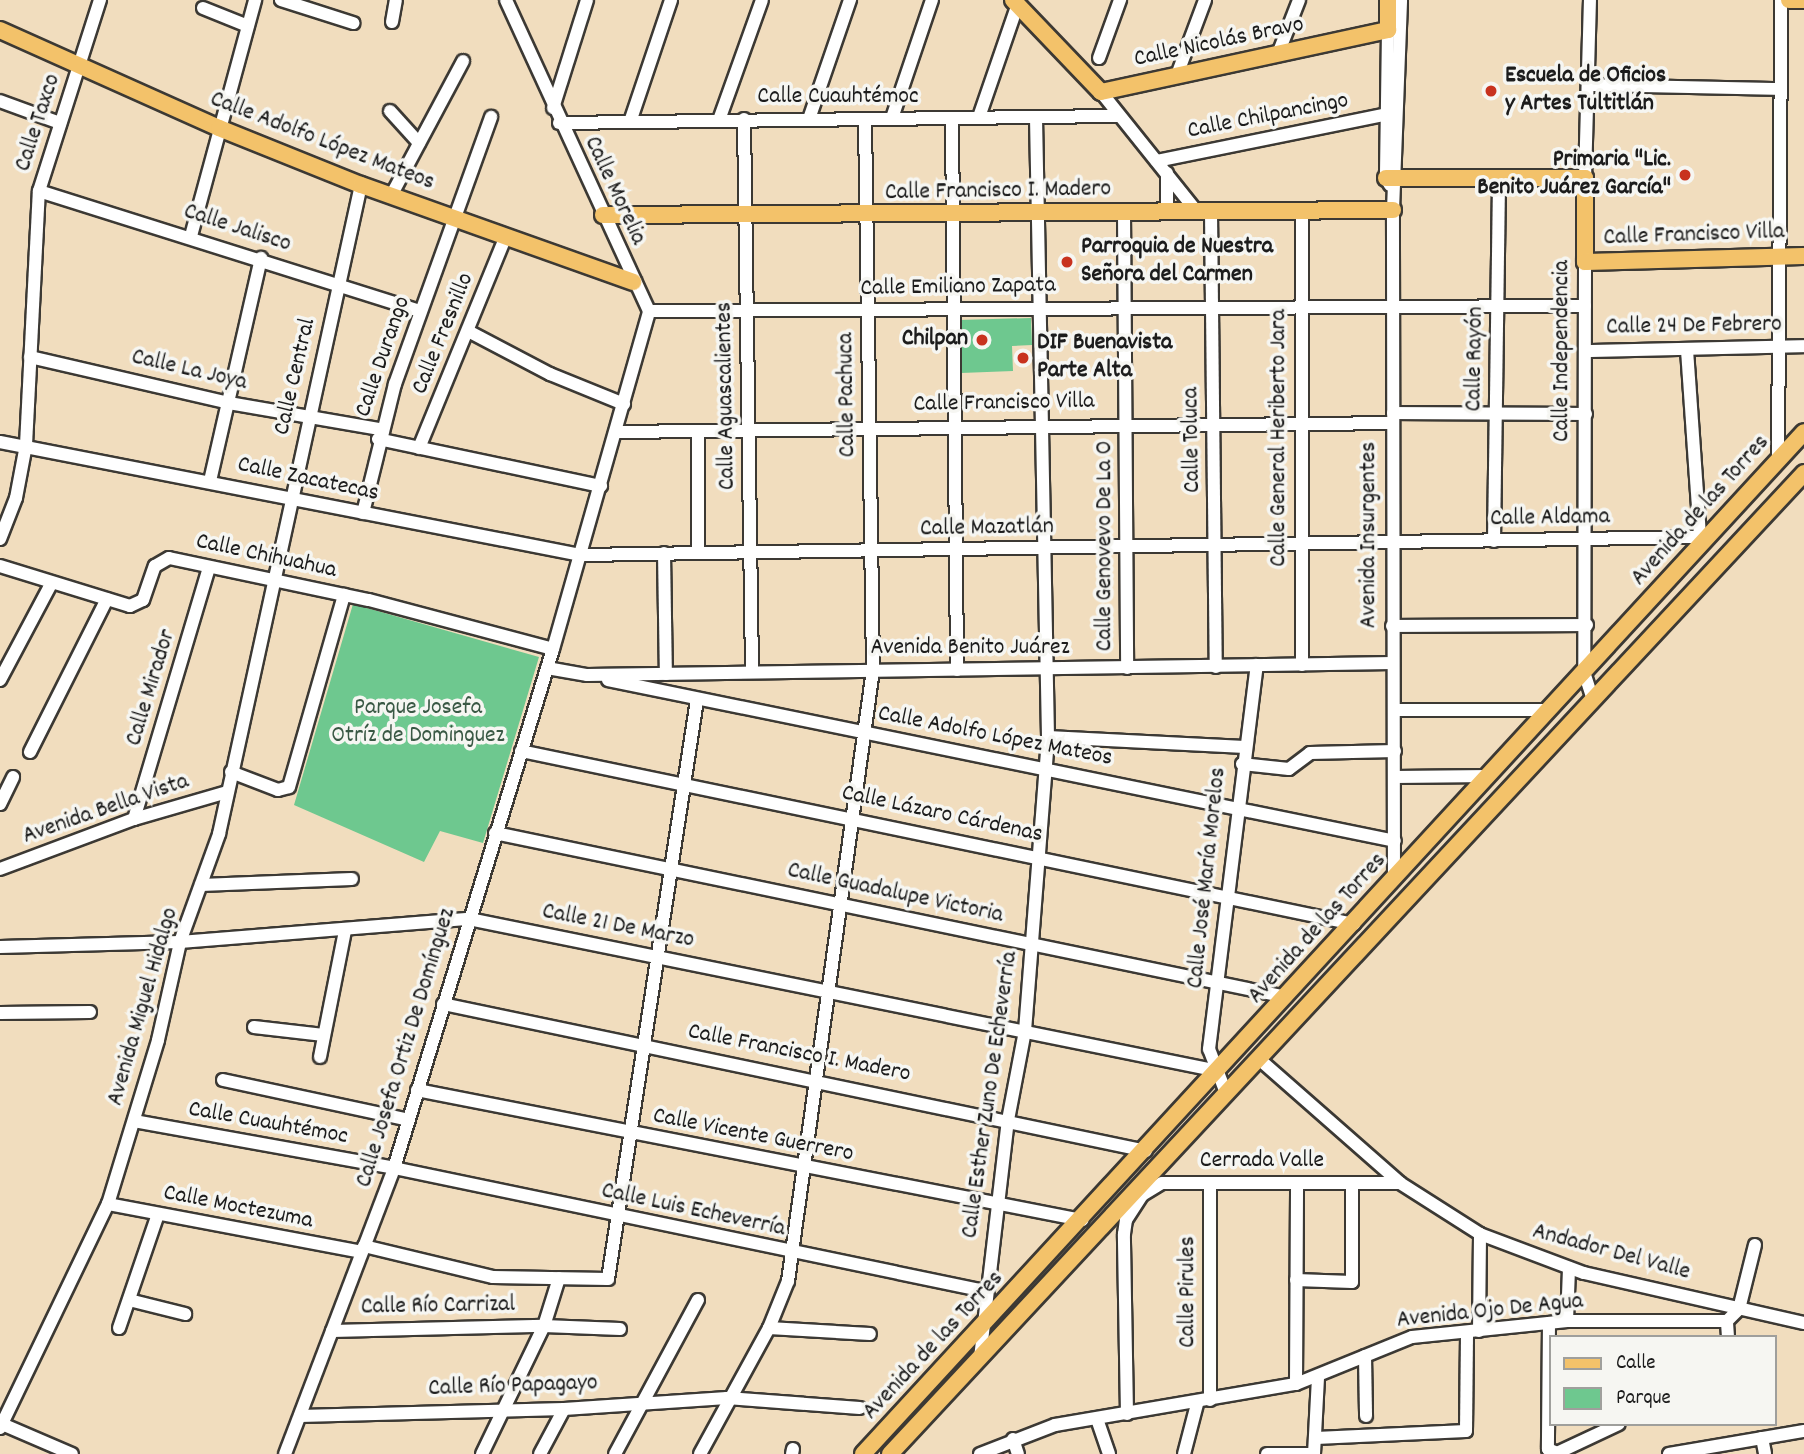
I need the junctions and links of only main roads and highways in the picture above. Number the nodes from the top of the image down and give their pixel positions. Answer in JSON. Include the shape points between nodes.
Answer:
{"nodes":[{"id":1,"x":1388,"y":0,"type":"edge"},
{"id":2,"x":1401,"y":0,"type":"edge"},
{"id":3,"x":1789,"y":0,"type":"edge"},
{"id":4,"x":1804,"y":0,"type":"edge"},
{"id":5,"x":1015,"y":2,"type":"edge"},
{"id":6,"x":0,"y":30,"type":"edge"},
{"id":7,"x":1388,"y":30,"type":"joint"},
{"id":8,"x":1392,"y":182,"type":"road end"},
{"id":9,"x":1393,"y":209,"type":"road end"},
{"id":10,"x":603,"y":215,"type":"road end"},
{"id":11,"x":1804,"y":256,"type":"edge"},
{"id":12,"x":1586,"y":262,"type":"joint"},
{"id":13,"x":633,"y":282,"type":"road end"},
{"id":14,"x":1804,"y":432,"type":"edge"},
{"id":15,"x":1804,"y":473,"type":"edge"},
{"id":16,"x":863,"y":1454,"type":"edge"},
{"id":17,"x":890,"y":1454,"type":"edge"}],
"edges":[{"from":1,"to":2,"type":"main road"},
{"from":1,"to":7,"type":"main road","name":"Avenida Insurgentes"},
{"from":3,"to":4,"type":"main road"},
{"from":5,"to":7,"type":"main road","name":"Calle Nicolás Bravo","via":[[1101,92]]},
{"from":6,"to":13,"type":"main road","name":"Calle Adolfo López Mateos","via":[[219,128],[361,185]]},
{"from":8,"to":12,"type":"main road","name":"Calle Independencia","via":[[1585,178]]},
{"from":9,"to":10,"type":"main road","name":"Calle Francisco I. Madero","via":[[953,216]]},
{"from":11,"to":12,"type":"main road","name":"Calle Francisco Villa"},
{"from":14,"to":16,"type":"main road","name":"Avenida de las Torres"},
{"from":15,"to":17,"type":"main road","name":"Avenida de las Torres"}]}
